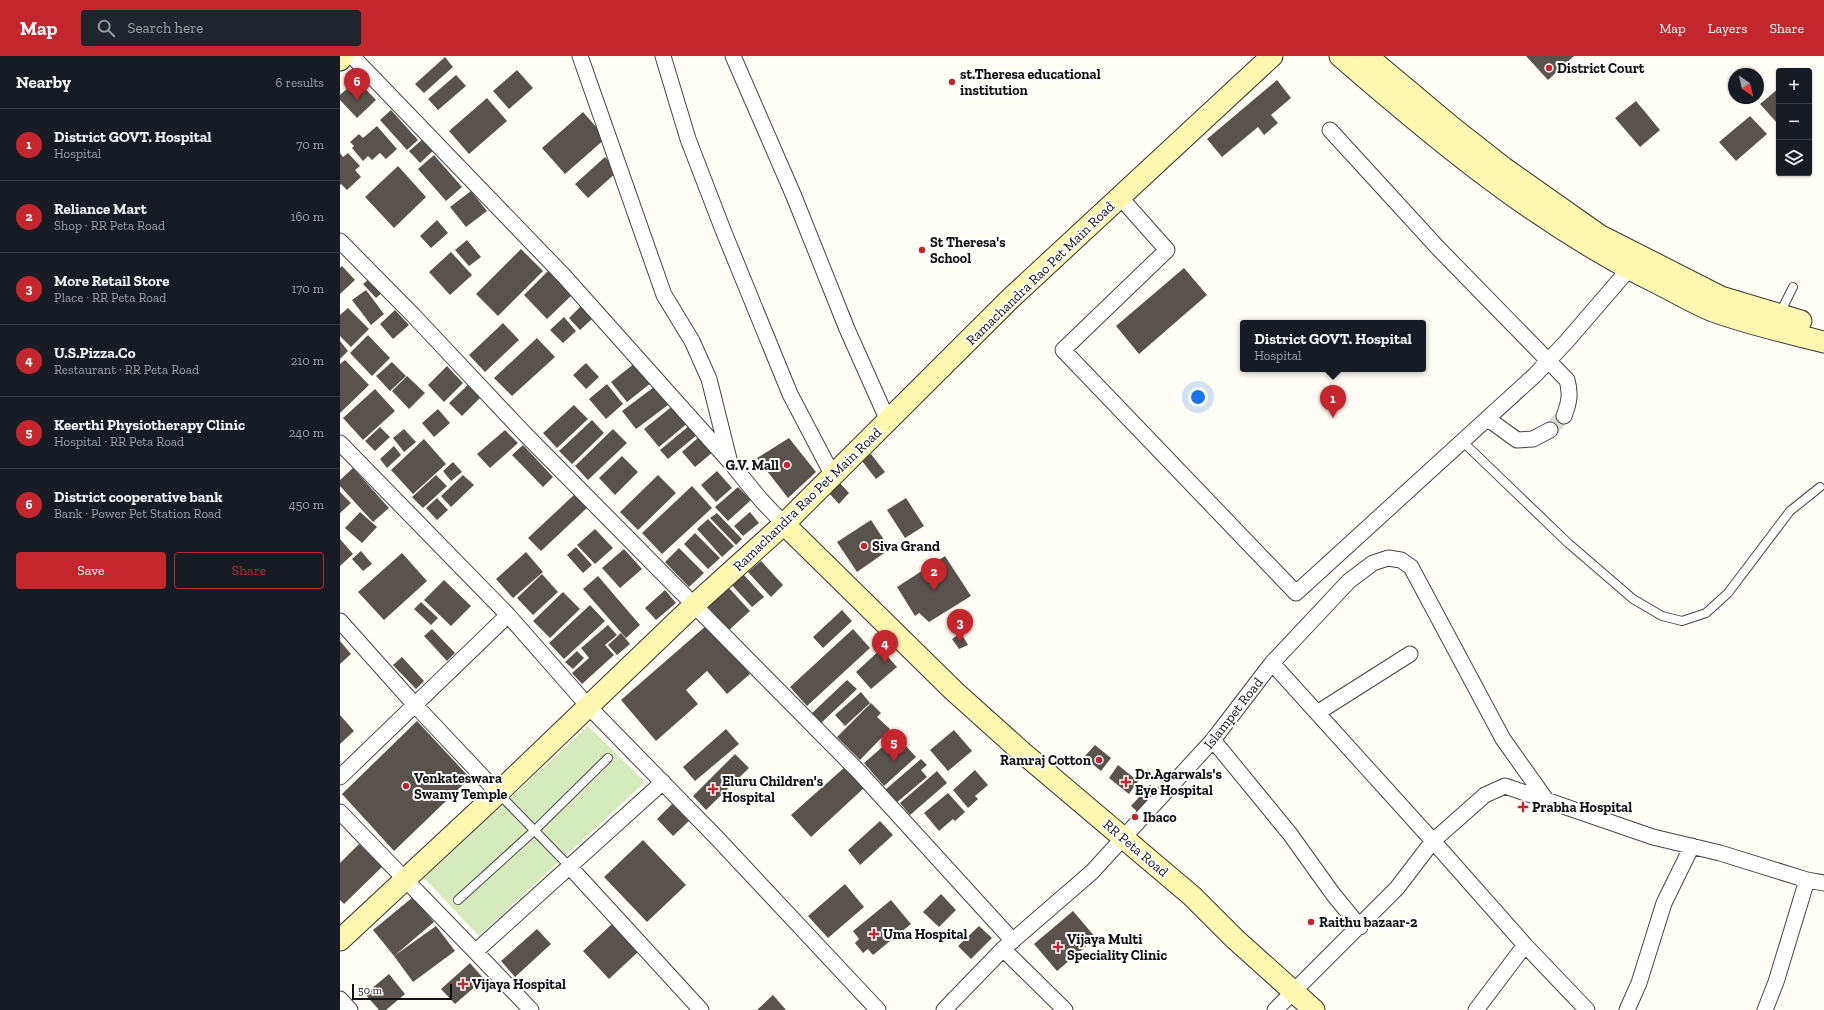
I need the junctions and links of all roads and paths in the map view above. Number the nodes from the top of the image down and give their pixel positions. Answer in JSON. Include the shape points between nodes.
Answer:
{"nodes":[{"id":1,"x":342,"y":56,"type":"edge"},
{"id":2,"x":352,"y":56,"type":"edge"},
{"id":3,"x":580,"y":56,"type":"edge"},
{"id":4,"x":663,"y":56,"type":"edge"},
{"id":5,"x":733,"y":56,"type":"edge"},
{"id":6,"x":1272,"y":56,"type":"edge"},
{"id":7,"x":1340,"y":56,"type":"edge"},
{"id":8,"x":1367,"y":56,"type":"edge"},
{"id":9,"x":340,"y":60,"type":"edge"},
{"id":10,"x":1330,"y":130,"type":"dead end"},
{"id":11,"x":1444,"y":132,"type":"junction"},
{"id":12,"x":1120,"y":198,"type":"junction"},
{"id":13,"x":340,"y":241,"type":"edge"},
{"id":14,"x":1634,"y":263,"type":"junction"},
{"id":15,"x":1793,"y":287,"type":"dead end"},
{"id":16,"x":1779,"y":315,"type":"junction"},
{"id":17,"x":1824,"y":328,"type":"edge"},
{"id":18,"x":1824,"y":342,"type":"edge"},
{"id":19,"x":1549,"y":361,"type":"junction"},
{"id":20,"x":1564,"y":416,"type":"tunnel mouth"},
{"id":21,"x":1488,"y":419,"type":"junction"},
{"id":22,"x":888,"y":421,"type":"junction"},
{"id":23,"x":1550,"y":430,"type":"tunnel mouth"},
{"id":24,"x":340,"y":442,"type":"edge"},
{"id":25,"x":1463,"y":442,"type":"junction"},
{"id":26,"x":730,"y":462,"type":"junction"},
{"id":27,"x":833,"y":476,"type":"junction"},
{"id":28,"x":1820,"y":488,"type":"dead end"},
{"id":29,"x":784,"y":524,"type":"junction"},
{"id":30,"x":693,"y":606,"type":"junction"},
{"id":31,"x":508,"y":615,"type":"junction"},
{"id":32,"x":340,"y":621,"type":"edge"},
{"id":33,"x":1410,"y":654,"type":"dead end"},
{"id":34,"x":1272,"y":663,"type":"junction"},
{"id":35,"x":415,"y":705,"type":"junction"},
{"id":36,"x":588,"y":706,"type":"junction"},
{"id":37,"x":1317,"y":713,"type":"junction"},
{"id":38,"x":1213,"y":740,"type":"junction"},
{"id":39,"x":608,"y":758,"type":"dead end"},
{"id":40,"x":340,"y":777,"type":"edge"},
{"id":41,"x":663,"y":782,"type":"junction"},
{"id":42,"x":498,"y":793,"type":"junction"},
{"id":43,"x":1547,"y":801,"type":"junction"},
{"id":44,"x":340,"y":812,"type":"edge"},
{"id":45,"x":534,"y":831,"type":"junction"},
{"id":46,"x":1124,"y":838,"type":"junction"},
{"id":47,"x":1433,"y":841,"type":"junction"},
{"id":48,"x":1692,"y":846,"type":"junction"},
{"id":49,"x":569,"y":866,"type":"junction"},
{"id":50,"x":404,"y":879,"type":"junction"},
{"id":51,"x":1807,"y":880,"type":"junction"},
{"id":52,"x":1824,"y":882,"type":"edge"},
{"id":53,"x":458,"y":900,"type":"dead end"},
{"id":54,"x":1360,"y":927,"type":"junction"},
{"id":55,"x":340,"y":940,"type":"edge"},
{"id":56,"x":1008,"y":945,"type":"junction"},
{"id":57,"x":1525,"y":945,"type":"junction"},
{"id":58,"x":476,"y":951,"type":"junction"},
{"id":59,"x":1294,"y":992,"type":"junction"},
{"id":60,"x":340,"y":999,"type":"edge"},
{"id":61,"x":350,"y":1010,"type":"edge"},
{"id":62,"x":530,"y":1010,"type":"edge"},
{"id":63,"x":701,"y":1010,"type":"edge"},
{"id":64,"x":878,"y":1010,"type":"edge"},
{"id":65,"x":944,"y":1010,"type":"edge"},
{"id":66,"x":1065,"y":1010,"type":"edge"},
{"id":67,"x":1275,"y":1010,"type":"edge"},
{"id":68,"x":1314,"y":1010,"type":"edge"},
{"id":69,"x":1476,"y":1010,"type":"edge"},
{"id":70,"x":1587,"y":1010,"type":"edge"},
{"id":71,"x":1627,"y":1010,"type":"edge"},
{"id":72,"x":1765,"y":1010,"type":"edge"}],
"edges":[{"from":1,"to":9,"type":"street"},
{"from":2,"to":26,"type":"street","via":[[564,276]]},
{"from":3,"to":26,"type":"street","via":[[664,295],[692,341],[709,379]]},
{"from":4,"to":27,"type":"street","via":[[688,139],[726,237],[790,394]]},
{"from":5,"to":22,"type":"street"},
{"from":6,"to":12,"type":"street","name":"Ramachandra Rao Pet Main Road"},
{"from":7,"to":11,"type":"street"},
{"from":8,"to":11,"type":"street"},
{"from":10,"to":19,"type":"street","via":[[1439,249]]},
{"from":11,"to":14,"type":"street","via":[[1493,182],[1542,217],[1592,249]]},
{"from":12,"to":22,"type":"street","name":"Ramachandra Rao Pet Main Road","via":[[1011,298]]},
{"from":12,"to":25,"type":"street","via":[[1167,250],[1062,350],[1296,593]]},
{"from":13,"to":30,"type":"street"},
{"from":14,"to":16,"type":"street","via":[[1721,297]]},
{"from":14,"to":18,"type":"street","via":[[1712,310]]},
{"from":14,"to":19,"type":"street"},
{"from":15,"to":16,"type":"lane"},
{"from":16,"to":17,"type":"street"},
{"from":19,"to":20,"type":"street","via":[[1567,380],[1570,389]]},
{"from":19,"to":21,"type":"street"},
{"from":21,"to":23,"type":"street","via":[[1517,440],[1533,439]]},
{"from":21,"to":25,"type":"street"},
{"from":22,"to":27,"type":"street","name":"Ramachandra Rao Pet Main Road"},
{"from":24,"to":31,"type":"street"},
{"from":25,"to":28,"type":"lane","via":[[1568,543],[1633,599],[1662,616],[1682,621],[1706,613],[1728,593],[1790,512]]},
{"from":26,"to":29,"type":"street"},
{"from":27,"to":29,"type":"street","name":"Ramachandra Rao Pet Main Road"},
{"from":29,"to":30,"type":"street","name":"Ramachandra Rao Pet Main Road"},
{"from":29,"to":46,"type":"street","name":"RR Peta Road","via":[[954,691]]},
{"from":30,"to":36,"type":"street","name":"Ramachandra Rao Pet Main Road"},
{"from":30,"to":56,"type":"street","via":[[859,772]]},
{"from":31,"to":35,"type":"street"},
{"from":31,"to":36,"type":"street"},
{"from":32,"to":35,"type":"street"},
{"from":33,"to":37,"type":"street"},
{"from":34,"to":37,"type":"street"},
{"from":34,"to":38,"type":"street","name":"Islampet Road"},
{"from":34,"to":43,"type":"street","name":"Islampet Road","via":[[1349,581],[1372,563],[1388,558],[1401,560],[1411,567],[1503,739]]},
{"from":35,"to":40,"type":"street"},
{"from":35,"to":42,"type":"street"},
{"from":36,"to":41,"type":"street"},
{"from":36,"to":42,"type":"street","name":"Ramachandra Rao Pet Main Road"},
{"from":37,"to":47,"type":"street"},
{"from":38,"to":46,"type":"street","name":"Islampet Road"},
{"from":38,"to":54,"type":"street","via":[[1290,834]]},
{"from":39,"to":45,"type":"lane"},
{"from":41,"to":49,"type":"street"},
{"from":41,"to":64,"type":"street"},
{"from":42,"to":45,"type":"lane"},
{"from":42,"to":50,"type":"street","name":"Ramachandra Rao Pet Main Road"},
{"from":43,"to":47,"type":"street","via":[[1505,786],[1485,795]]},
{"from":43,"to":48,"type":"street","via":[[1653,837]]},
{"from":44,"to":50,"type":"street"},
{"from":45,"to":49,"type":"lane"},
{"from":45,"to":53,"type":"lane"},
{"from":46,"to":56,"type":"street","name":"Islampet Road","via":[[1092,872]]},
{"from":46,"to":59,"type":"street","name":"RR Peta Road","via":[[1192,896]]},
{"from":47,"to":54,"type":"street","via":[[1397,888]]},
{"from":47,"to":57,"type":"street"},
{"from":48,"to":51,"type":"street"},
{"from":48,"to":71,"type":"street","via":[[1664,903],[1639,984]]},
{"from":49,"to":58,"type":"street"},
{"from":49,"to":63,"type":"street"},
{"from":50,"to":55,"type":"street","name":"Ramachandra Rao Pet Main Road"},
{"from":50,"to":58,"type":"street"},
{"from":51,"to":52,"type":"street"},
{"from":51,"to":72,"type":"street"},
{"from":54,"to":59,"type":"street"},
{"from":56,"to":65,"type":"street","name":"Islampet Road"},
{"from":56,"to":66,"type":"street"},
{"from":57,"to":69,"type":"street"},
{"from":57,"to":70,"type":"street"},
{"from":58,"to":62,"type":"street"},
{"from":59,"to":67,"type":"street"},
{"from":59,"to":68,"type":"street","name":"RR Peta Road"},
{"from":60,"to":61,"type":"street"}]}
